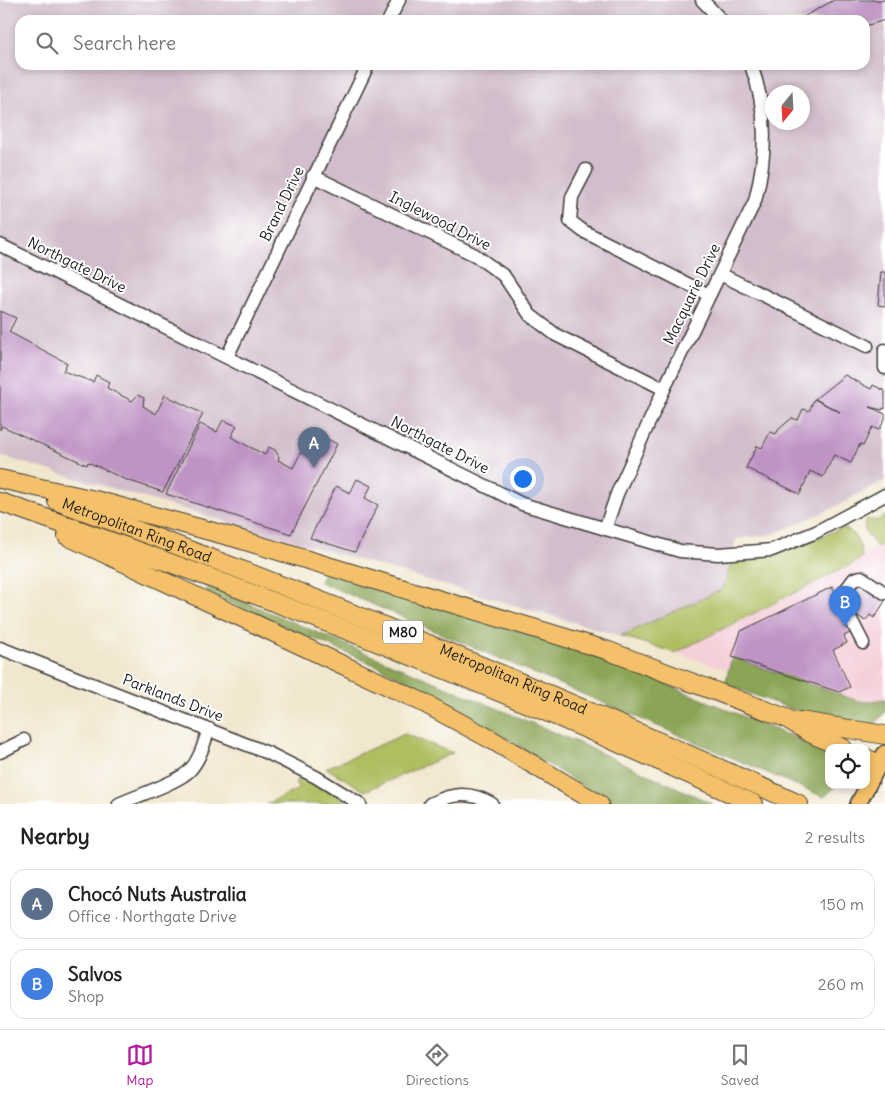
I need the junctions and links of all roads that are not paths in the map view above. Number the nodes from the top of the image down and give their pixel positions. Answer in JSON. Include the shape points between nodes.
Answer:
{"nodes":[{"id":1,"x":399,"y":0,"type":"edge"},
{"id":2,"x":702,"y":0,"type":"edge"},
{"id":3,"x":392,"y":15,"type":"edge"},
{"id":4,"x":716,"y":15,"type":"edge"},
{"id":5,"x":366,"y":70,"type":"edge"},
{"id":6,"x":752,"y":70,"type":"edge"},
{"id":7,"x":586,"y":170,"type":"dead end"},
{"id":8,"x":314,"y":176,"type":"junction"},
{"id":9,"x":0,"y":245,"type":"edge"},
{"id":10,"x":720,"y":274,"type":"junction"},
{"id":11,"x":709,"y":295,"type":"junction"},
{"id":12,"x":867,"y":346,"type":"dead end"},
{"id":13,"x":885,"y":350,"type":"edge"},
{"id":14,"x":227,"y":357,"type":"junction"},
{"id":15,"x":885,"y":368,"type":"edge"},
{"id":16,"x":664,"y":389,"type":"junction"},
{"id":17,"x":0,"y":480,"type":"edge"},
{"id":18,"x":885,"y":494,"type":"edge"},
{"id":19,"x":0,"y":502,"type":"edge"},
{"id":20,"x":606,"y":529,"type":"junction"},
{"id":21,"x":885,"y":593,"type":"edge"},
{"id":22,"x":866,"y":642,"type":"dead end"},
{"id":23,"x":0,"y":648,"type":"edge"},
{"id":24,"x":786,"y":718,"type":"junction"},
{"id":25,"x":209,"y":729,"type":"junction"},
{"id":26,"x":885,"y":735,"type":"edge"},
{"id":27,"x":24,"y":740,"type":"dead end"},
{"id":28,"x":834,"y":744,"type":"edge"},
{"id":29,"x":0,"y":752,"type":"edge"},
{"id":30,"x":879,"y":761,"type":"edge"},
{"id":31,"x":119,"y":804,"type":"edge"},
{"id":32,"x":360,"y":804,"type":"edge"},
{"id":33,"x":430,"y":804,"type":"edge"},
{"id":34,"x":492,"y":804,"type":"edge"},
{"id":35,"x":599,"y":804,"type":"edge"},
{"id":36,"x":754,"y":804,"type":"edge"},
{"id":37,"x":798,"y":804,"type":"edge"},
{"id":38,"x":858,"y":804,"type":"edge"}],
"edges":[{"from":1,"to":3,"type":"street"},
{"from":2,"to":4,"type":"street"},
{"from":5,"to":8,"type":"street","name":"Brand Drive"},
{"from":6,"to":10,"type":"street","name":"Macquarie Drive","via":[[762,100],[765,122],[762,174],[755,201]]},
{"from":7,"to":11,"type":"street","via":[[572,197],[570,221],[583,231]]},
{"from":8,"to":14,"type":"street","name":"Brand Drive"},
{"from":8,"to":16,"type":"street","name":"Inglewood Drive","via":[[475,255],[504,276],[530,315],[556,335]]},
{"from":9,"to":14,"type":"street","name":"Northgate Drive"},
{"from":10,"to":11,"type":"street","name":"Macquarie Drive"},
{"from":10,"to":12,"type":"street"},
{"from":11,"to":16,"type":"street","name":"Macquarie Drive"},
{"from":13,"to":15,"type":"street"},
{"from":14,"to":20,"type":"street","name":"Northgate Drive","via":[[522,504]]},
{"from":16,"to":20,"type":"street","name":"Macquarie Drive","via":[[617,494]]},
{"from":17,"to":24,"type":"highway","via":[[95,500],[232,538],[606,650]]},
{"from":17,"to":37,"type":"highway","name":"Metropolitan Ring Road","number":"M80","via":[[386,625],[613,720]]},
{"from":18,"to":20,"type":"street","name":"Northgate Drive","via":[[816,532],[772,550],[718,554],[680,551]]},
{"from":19,"to":35,"type":"highway","via":[[422,702]]},
{"from":19,"to":36,"type":"highway","name":"Metropolitan Ring Road","number":"M80","via":[[142,551],[391,647]]},
{"from":21,"to":22,"type":"street","via":[[864,578],[856,578],[842,598]]},
{"from":23,"to":25,"type":"street","name":"Parklands Drive"},
{"from":24,"to":26,"type":"highway"},
{"from":24,"to":28,"type":"highway"},
{"from":25,"to":31,"type":"street","via":[[190,770]]},
{"from":25,"to":32,"type":"street","name":"Parklands Drive","via":[[290,763]]},
{"from":27,"to":29,"type":"street"},
{"from":30,"to":38,"type":"main road"},
{"from":33,"to":34,"type":"street","via":[[465,794]]}]}
